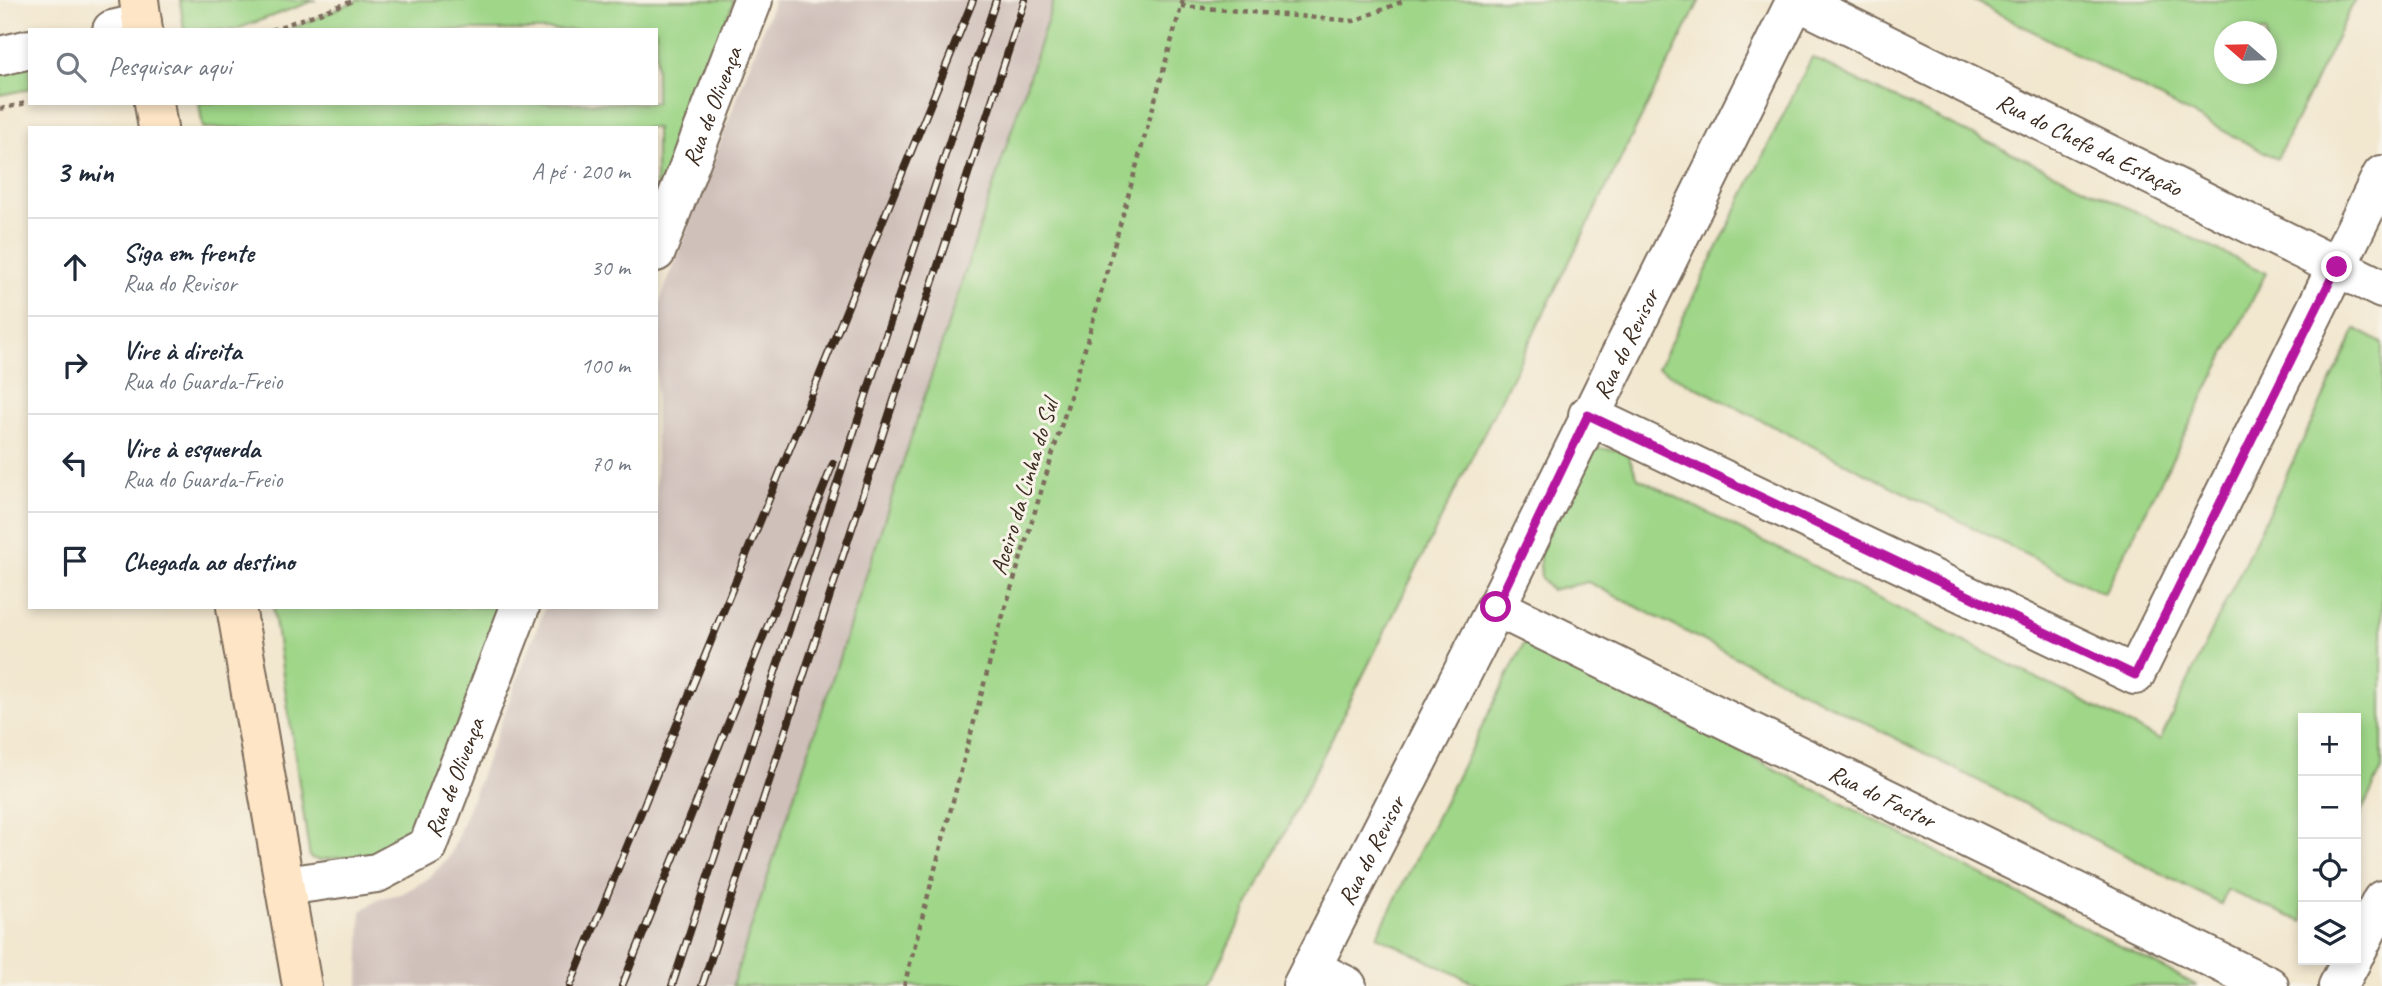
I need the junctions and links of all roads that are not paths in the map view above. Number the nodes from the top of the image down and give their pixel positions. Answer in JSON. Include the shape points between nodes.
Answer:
{"nodes":[{"id":1,"x":753,"y":0,"type":"edge"},
{"id":2,"x":1796,"y":0,"type":"edge"},
{"id":3,"x":28,"y":50,"type":"edge"},
{"id":4,"x":0,"y":56,"type":"edge"},
{"id":5,"x":154,"y":105,"type":"edge"},
{"id":6,"x":158,"y":126,"type":"edge"},
{"id":7,"x":2382,"y":175,"type":"edge"},
{"id":8,"x":658,"y":247,"type":"edge"},
{"id":9,"x":2337,"y":267,"type":"junction"},
{"id":10,"x":2382,"y":289,"type":"edge"},
{"id":11,"x":1588,"y":415,"type":"junction"},
{"id":12,"x":1496,"y":607,"type":"junction"},
{"id":13,"x":236,"y":609,"type":"edge"},
{"id":14,"x":519,"y":609,"type":"edge"},
{"id":15,"x":285,"y":887,"type":"junction"},
{"id":16,"x":2382,"y":900,"type":"edge"},
{"id":17,"x":2361,"y":942,"type":"edge"},
{"id":18,"x":2349,"y":965,"type":"edge"},
{"id":19,"x":1307,"y":977,"type":"edge"},
{"id":20,"x":302,"y":986,"type":"edge"},
{"id":21,"x":1347,"y":986,"type":"edge"},
{"id":22,"x":2269,"y":986,"type":"edge"},
{"id":23,"x":2338,"y":986,"type":"edge"}],
"edges":[{"from":1,"to":8,"type":"street","name":"Rua de Olivença"},
{"from":2,"to":9,"type":"street","name":"Rua do Chefe da Estação"},
{"from":2,"to":11,"type":"street","name":"Rua do Revisor"},
{"from":3,"to":4,"type":"street"},
{"from":5,"to":6,"type":"main road"},
{"from":7,"to":9,"type":"street"},
{"from":9,"to":10,"type":"street","name":"Rua do Chefe da Estação"},
{"from":9,"to":11,"type":"street","via":[[2135,675]]},
{"from":11,"to":12,"type":"street","name":"Rua do Revisor"},
{"from":12,"to":19,"type":"street","name":"Rua do Revisor"},
{"from":12,"to":22,"type":"street","name":"Rua do Factor"},
{"from":13,"to":15,"type":"main road"},
{"from":14,"to":15,"type":"street","name":"Rua de Olivença","via":[[428,846],[377,873]]},
{"from":15,"to":20,"type":"main road"},
{"from":16,"to":17,"type":"street"},
{"from":18,"to":23,"type":"street"},
{"from":19,"to":21,"type":"street"}]}
